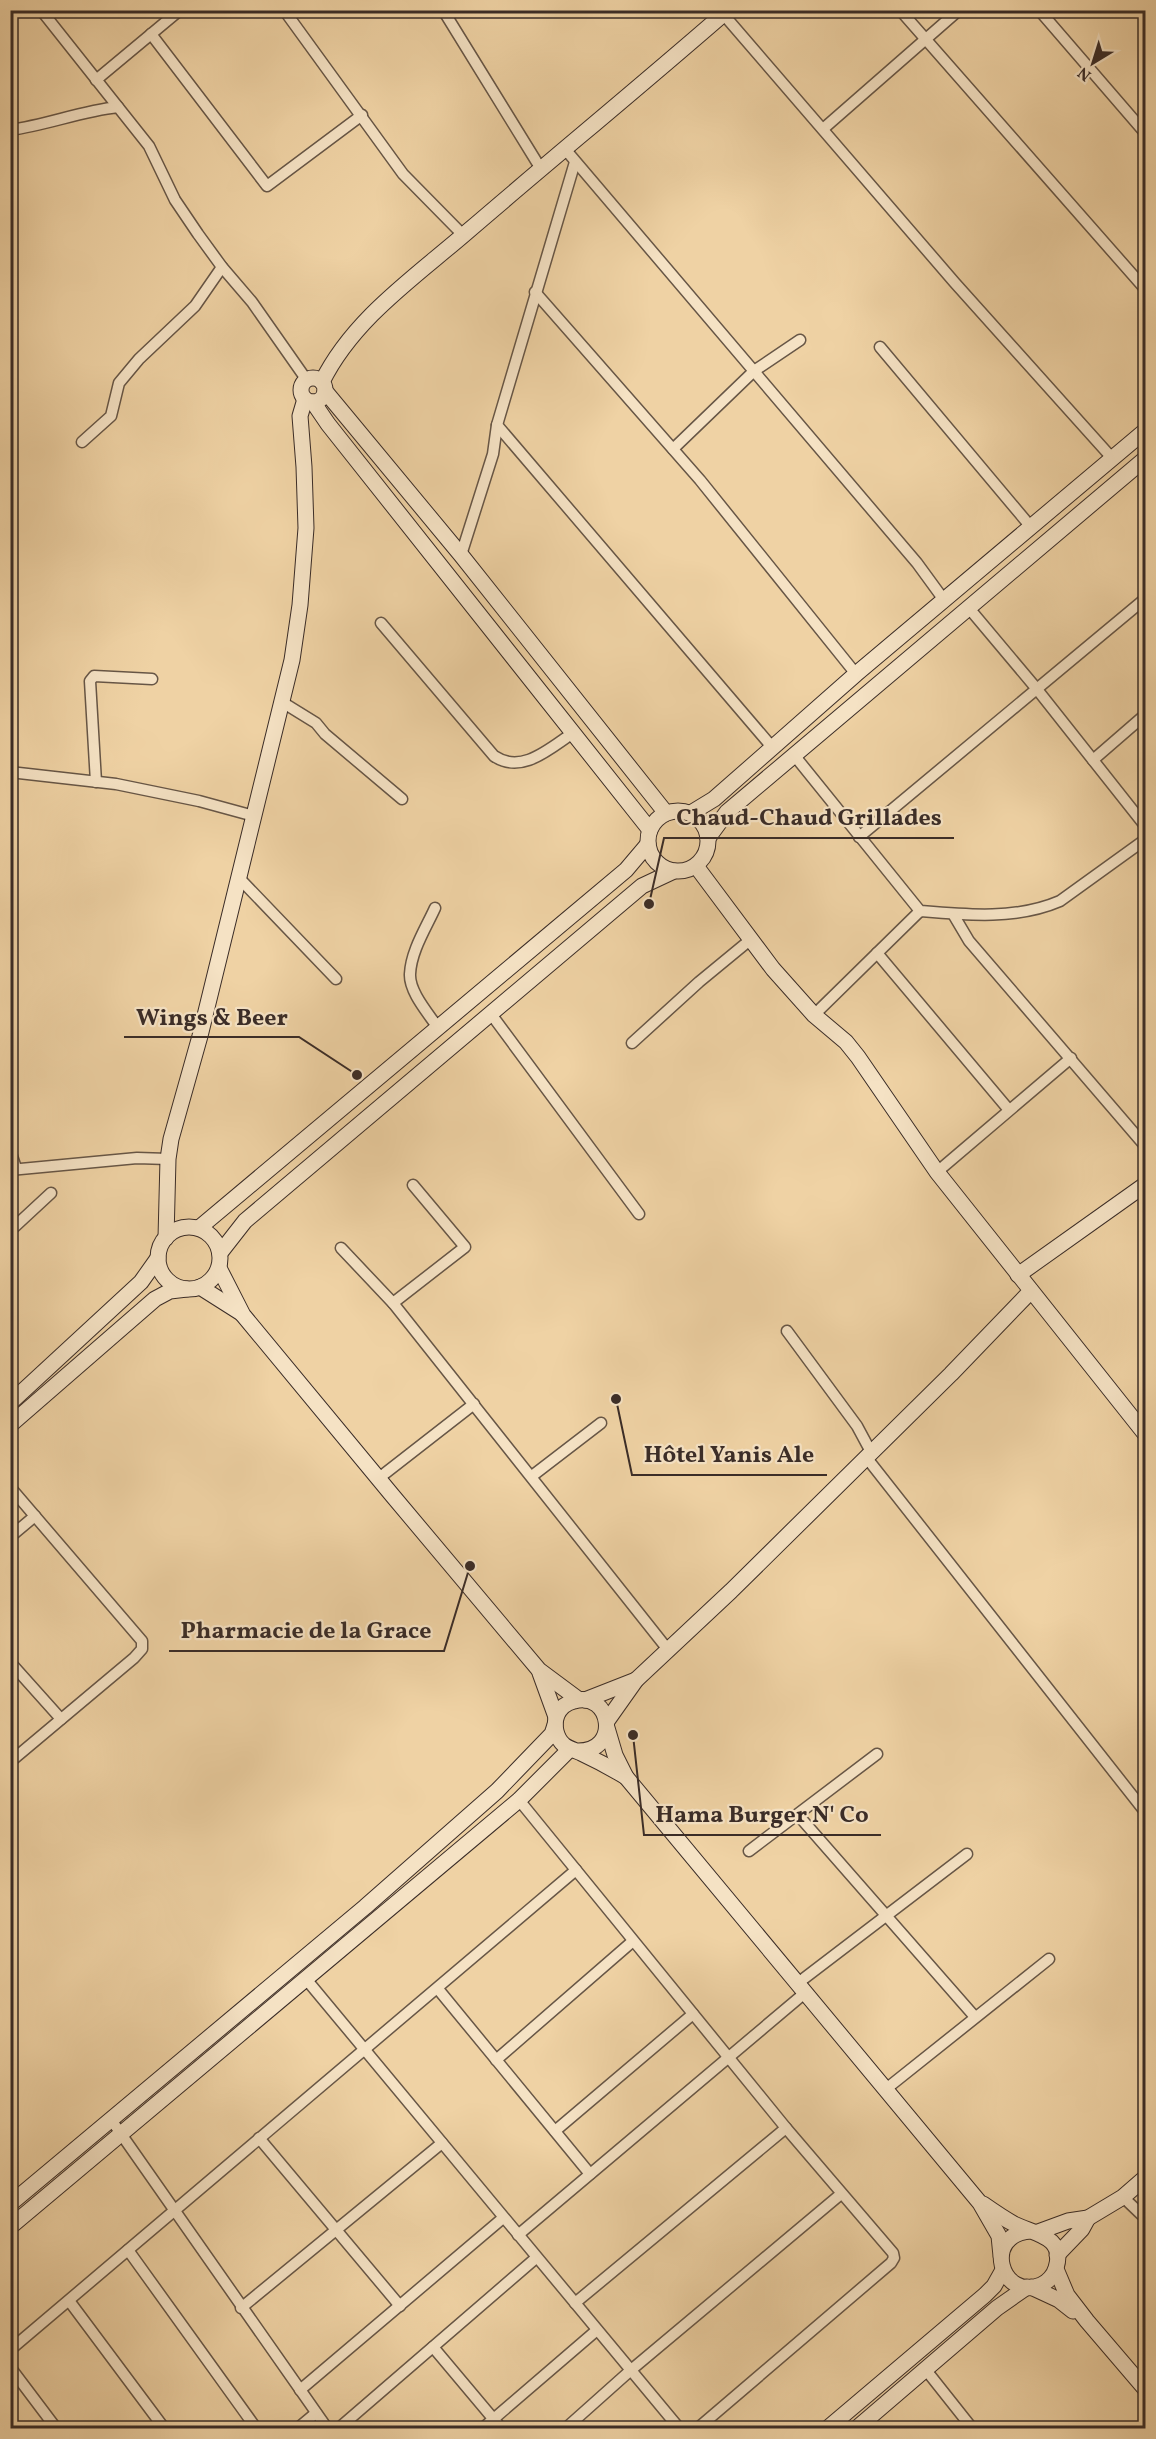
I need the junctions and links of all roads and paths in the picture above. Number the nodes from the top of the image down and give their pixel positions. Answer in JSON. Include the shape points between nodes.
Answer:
{"nodes":[{"id":1,"x":40,"y":10,"type":"edge"},
{"id":2,"x":180,"y":10,"type":"edge"},
{"id":3,"x":284,"y":10,"type":"edge"},
{"id":4,"x":443,"y":10,"type":"edge"},
{"id":5,"x":900,"y":10,"type":"edge"},
{"id":6,"x":959,"y":10,"type":"edge"},
{"id":7,"x":1039,"y":10,"type":"edge"},
{"id":8,"x":726,"y":13,"type":"edge"},
{"id":9,"x":152,"y":34,"type":"junction"},
{"id":10,"x":926,"y":39,"type":"junction"},
{"id":11,"x":96,"y":80,"type":"junction"},
{"id":12,"x":118,"y":107,"type":"junction"},
{"id":13,"x":362,"y":115,"type":"junction"},
{"id":14,"x":823,"y":129,"type":"junction"},
{"id":15,"x":10,"y":130,"type":"edge"},
{"id":16,"x":1146,"y":134,"type":"edge"},
{"id":17,"x":565,"y":149,"type":"junction"},
{"id":18,"x":576,"y":162,"type":"junction"},
{"id":19,"x":541,"y":169,"type":"junction"},
{"id":20,"x":463,"y":235,"type":"junction"},
{"id":21,"x":222,"y":267,"type":"junction"},
{"id":22,"x":1146,"y":290,"type":"edge"},
{"id":23,"x":535,"y":292,"type":"junction"},
{"id":24,"x":800,"y":340,"type":"dead end"},
{"id":25,"x":880,"y":347,"type":"dead end"},
{"id":26,"x":754,"y":371,"type":"junction"},
{"id":27,"x":306,"y":380,"type":"junction"},
{"id":28,"x":324,"y":387,"type":"junction"},
{"id":29,"x":309,"y":401,"type":"junction"},
{"id":30,"x":497,"y":424,"type":"junction"},
{"id":31,"x":1146,"y":430,"type":"edge"},
{"id":32,"x":82,"y":442,"type":"dead end"},
{"id":33,"x":673,"y":449,"type":"junction"},
{"id":34,"x":1112,"y":458,"type":"junction"},
{"id":35,"x":1146,"y":458,"type":"edge"},
{"id":36,"x":1031,"y":526,"type":"junction"},
{"id":37,"x":461,"y":555,"type":"junction"},
{"id":38,"x":1146,"y":598,"type":"edge"},
{"id":39,"x":944,"y":600,"type":"junction"},
{"id":40,"x":968,"y":607,"type":"junction"},
{"id":41,"x":381,"y":623,"type":"dead end"},
{"id":42,"x":856,"y":674,"type":"junction"},
{"id":43,"x":153,"y":680,"type":"dead end"},
{"id":44,"x":1036,"y":688,"type":"junction"},
{"id":45,"x":282,"y":702,"type":"junction"},
{"id":46,"x":1146,"y":714,"type":"edge"},
{"id":47,"x":573,"y":733,"type":"junction"},
{"id":48,"x":772,"y":747,"type":"junction"},
{"id":49,"x":794,"y":755,"type":"junction"},
{"id":50,"x":1093,"y":760,"type":"junction"},
{"id":51,"x":10,"y":772,"type":"edge"},
{"id":52,"x":96,"y":782,"type":"junction"},
{"id":53,"x":402,"y":799,"type":"dead end"},
{"id":54,"x":666,"y":813,"type":"junction"},
{"id":55,"x":691,"y":813,"type":"junction"},
{"id":56,"x":254,"y":816,"type":"junction"},
{"id":57,"x":1146,"y":827,"type":"edge"},
{"id":58,"x":649,"y":837,"type":"junction"},
{"id":59,"x":858,"y":837,"type":"junction"},
{"id":60,"x":708,"y":838,"type":"junction"},
{"id":61,"x":1146,"y":839,"type":"edge"},
{"id":62,"x":696,"y":866,"type":"junction"},
{"id":63,"x":674,"y":872,"type":"junction"},
{"id":64,"x":240,"y":879,"type":"junction"},
{"id":65,"x":435,"y":908,"type":"dead end"},
{"id":66,"x":920,"y":911,"type":"junction"},
{"id":67,"x":953,"y":914,"type":"junction"},
{"id":68,"x":750,"y":940,"type":"junction"},
{"id":69,"x":877,"y":953,"type":"junction"},
{"id":70,"x":336,"y":979,"type":"dead end"},
{"id":71,"x":491,"y":1014,"type":"junction"},
{"id":72,"x":814,"y":1015,"type":"junction"},
{"id":73,"x":438,"y":1028,"type":"junction"},
{"id":74,"x":632,"y":1043,"type":"dead end"},
{"id":75,"x":1071,"y":1058,"type":"junction"},
{"id":76,"x":1009,"y":1110,"type":"junction"},
{"id":77,"x":1146,"y":1147,"type":"edge"},
{"id":78,"x":10,"y":1150,"type":"edge"},
{"id":79,"x":168,"y":1159,"type":"junction"},
{"id":80,"x":13,"y":1169,"type":"edge"},
{"id":81,"x":937,"y":1172,"type":"junction"},
{"id":82,"x":1146,"y":1184,"type":"edge"},
{"id":83,"x":413,"y":1185,"type":"dead end"},
{"id":84,"x":51,"y":1194,"type":"dead end"},
{"id":85,"x":639,"y":1214,"type":"dead end"},
{"id":86,"x":199,"y":1228,"type":"junction"},
{"id":87,"x":10,"y":1231,"type":"edge"},
{"id":88,"x":166,"y":1238,"type":"junction"},
{"id":89,"x":341,"y":1248,"type":"dead end"},
{"id":90,"x":158,"y":1258,"type":"junction"},
{"id":91,"x":220,"y":1260,"type":"junction"},
{"id":92,"x":1018,"y":1275,"type":"junction"},
{"id":93,"x":194,"y":1288,"type":"junction"},
{"id":94,"x":1031,"y":1291,"type":"junction"},
{"id":95,"x":393,"y":1304,"type":"junction"},
{"id":96,"x":243,"y":1315,"type":"junction"},
{"id":97,"x":787,"y":1331,"type":"dead end"},
{"id":98,"x":10,"y":1403,"type":"edge"},
{"id":99,"x":474,"y":1404,"type":"junction"},
{"id":100,"x":601,"y":1423,"type":"dead end"},
{"id":101,"x":10,"y":1425,"type":"edge"},
{"id":102,"x":1146,"y":1435,"type":"edge"},
{"id":103,"x":868,"y":1454,"type":"junction"},
{"id":104,"x":532,"y":1476,"type":"junction"},
{"id":105,"x":379,"y":1478,"type":"junction"},
{"id":106,"x":10,"y":1487,"type":"edge"},
{"id":107,"x":35,"y":1516,"type":"junction"},
{"id":108,"x":10,"y":1537,"type":"edge"},
{"id":109,"x":669,"y":1651,"type":"junction"},
{"id":110,"x":10,"y":1662,"type":"edge"},
{"id":111,"x":538,"y":1670,"type":"junction"},
{"id":112,"x":636,"y":1680,"type":"junction"},
{"id":113,"x":582,"y":1700,"type":"junction"},
{"id":114,"x":61,"y":1719,"type":"junction"},
{"id":115,"x":556,"y":1721,"type":"junction"},
{"id":116,"x":607,"y":1724,"type":"junction"},
{"id":117,"x":574,"y":1750,"type":"junction"},
{"id":118,"x":877,"y":1754,"type":"dead end"},
{"id":119,"x":10,"y":1762,"type":"edge"},
{"id":120,"x":626,"y":1777,"type":"junction"},
{"id":121,"x":519,"y":1800,"type":"junction"},
{"id":122,"x":1146,"y":1813,"type":"edge"},
{"id":123,"x":798,"y":1815,"type":"junction"},
{"id":124,"x":749,"y":1851,"type":"dead end"},
{"id":125,"x":967,"y":1854,"type":"dead end"},
{"id":126,"x":576,"y":1870,"type":"junction"},
{"id":127,"x":886,"y":1915,"type":"junction"},
{"id":128,"x":633,"y":1941,"type":"junction"},
{"id":129,"x":1049,"y":1959,"type":"dead end"},
{"id":130,"x":306,"y":1979,"type":"junction"},
{"id":131,"x":802,"y":1988,"type":"junction"},
{"id":132,"x":438,"y":1989,"type":"junction"},
{"id":133,"x":693,"y":2014,"type":"junction"},
{"id":134,"x":975,"y":2017,"type":"junction"},
{"id":135,"x":364,"y":2050,"type":"junction"},
{"id":136,"x":729,"y":2058,"type":"junction"},
{"id":137,"x":496,"y":2060,"type":"junction"},
{"id":138,"x":886,"y":2089,"type":"junction"},
{"id":139,"x":112,"y":2121,"type":"junction"},
{"id":140,"x":786,"y":2128,"type":"junction"},
{"id":141,"x":555,"y":2131,"type":"junction"},
{"id":142,"x":121,"y":2135,"type":"junction"},
{"id":143,"x":259,"y":2138,"type":"junction"},
{"id":144,"x":442,"y":2143,"type":"junction"},
{"id":145,"x":590,"y":2174,"type":"junction"},
{"id":146,"x":1146,"y":2177,"type":"edge"},
{"id":147,"x":841,"y":2194,"type":"junction"},
{"id":148,"x":1123,"y":2197,"type":"junction"},
{"id":149,"x":980,"y":2203,"type":"junction"},
{"id":150,"x":10,"y":2204,"type":"edge"},
{"id":151,"x":173,"y":2212,"type":"junction"},
{"id":152,"x":503,"y":2218,"type":"junction"},
{"id":153,"x":1088,"y":2218,"type":"junction"},
{"id":154,"x":1146,"y":2219,"type":"edge"},
{"id":155,"x":10,"y":2227,"type":"edge"},
{"id":156,"x":336,"y":2230,"type":"junction"},
{"id":157,"x":1034,"y":2231,"type":"junction"},
{"id":158,"x":518,"y":2235,"type":"junction"},
{"id":159,"x":128,"y":2250,"type":"junction"},
{"id":160,"x":536,"y":2258,"type":"junction"},
{"id":161,"x":1056,"y":2262,"type":"junction"},
{"id":162,"x":1002,"y":2263,"type":"junction"},
{"id":163,"x":1029,"y":2287,"type":"junction"},
{"id":164,"x":70,"y":2302,"type":"junction"},
{"id":165,"x":575,"y":2303,"type":"junction"},
{"id":166,"x":400,"y":2306,"type":"junction"},
{"id":167,"x":241,"y":2308,"type":"junction"},
{"id":168,"x":1087,"y":2321,"type":"junction"},
{"id":169,"x":597,"y":2330,"type":"junction"},
{"id":170,"x":433,"y":2347,"type":"junction"},
{"id":171,"x":10,"y":2350,"type":"edge"},
{"id":172,"x":10,"y":2367,"type":"edge"},
{"id":173,"x":631,"y":2370,"type":"junction"},
{"id":174,"x":926,"y":2370,"type":"junction"},
{"id":175,"x":300,"y":2390,"type":"junction"},
{"id":176,"x":1146,"y":2390,"type":"edge"},
{"id":177,"x":316,"y":2413,"type":"junction"},
{"id":178,"x":497,"y":2424,"type":"edge"},
{"id":179,"x":56,"y":2428,"type":"edge"},
{"id":180,"x":164,"y":2428,"type":"edge"},
{"id":181,"x":256,"y":2428,"type":"edge"},
{"id":182,"x":298,"y":2428,"type":"edge"},
{"id":183,"x":327,"y":2428,"type":"edge"},
{"id":184,"x":339,"y":2428,"type":"edge"},
{"id":185,"x":483,"y":2428,"type":"edge"},
{"id":186,"x":566,"y":2428,"type":"edge"},
{"id":187,"x":679,"y":2428,"type":"edge"},
{"id":188,"x":698,"y":2428,"type":"edge"},
{"id":189,"x":828,"y":2428,"type":"edge"},
{"id":190,"x":857,"y":2428,"type":"edge"},
{"id":191,"x":972,"y":2428,"type":"edge"}],
"edges":[{"from":1,"to":11,"type":"street"},
{"from":2,"to":9,"type":"street"},
{"from":3,"to":13,"type":"street"},
{"from":4,"to":19,"type":"street"},
{"from":5,"to":10,"type":"street"},
{"from":6,"to":10,"type":"street"},
{"from":7,"to":16,"type":"street"},
{"from":8,"to":14,"type":"street"},
{"from":8,"to":17,"type":"street"},
{"from":9,"to":11,"type":"street"},
{"from":9,"to":13,"type":"street","via":[[267,186]]},
{"from":10,"to":14,"type":"street"},
{"from":10,"to":22,"type":"street"},
{"from":11,"to":12,"type":"street"},
{"from":12,"to":15,"type":"street"},
{"from":12,"to":21,"type":"street","via":[[149,146],[175,200]]},
{"from":13,"to":20,"type":"street","via":[[404,174]]},
{"from":14,"to":34,"type":"street"},
{"from":17,"to":18,"type":"street"},
{"from":17,"to":19,"type":"street"},
{"from":18,"to":23,"type":"street"},
{"from":18,"to":26,"type":"street"},
{"from":19,"to":20,"type":"street"},
{"from":20,"to":28,"type":"street","via":[[367,321],[334,358]]},
{"from":21,"to":27,"type":"street","via":[[252,302]]},
{"from":21,"to":32,"type":"street","via":[[195,306],[119,383],[111,417]]},
{"from":23,"to":30,"type":"street"},
{"from":23,"to":33,"type":"street"},
{"from":24,"to":26,"type":"street"},
{"from":25,"to":36,"type":"street"},
{"from":26,"to":33,"type":"street"},
{"from":26,"to":39,"type":"street"},
{"from":27,"to":28,"type":"street","via":[[315,378]]},
{"from":27,"to":29,"type":"street","via":[[300,387]]},
{"from":28,"to":29,"type":"street","via":[[321,399]]},
{"from":28,"to":37,"type":"street"},
{"from":29,"to":45,"type":"street","via":[[300,416],[306,528],[300,605]]},
{"from":29,"to":47,"type":"street"},
{"from":30,"to":37,"type":"street","via":[[493,454]]},
{"from":30,"to":48,"type":"street"},
{"from":31,"to":34,"type":"street"},
{"from":33,"to":42,"type":"street"},
{"from":34,"to":36,"type":"street"},
{"from":35,"to":40,"type":"street"},
{"from":36,"to":39,"type":"street"},
{"from":37,"to":54,"type":"street"},
{"from":38,"to":44,"type":"street"},
{"from":39,"to":42,"type":"street"},
{"from":40,"to":44,"type":"street"},
{"from":40,"to":49,"type":"street"},
{"from":41,"to":47,"type":"street","via":[[502,761],[529,761]]},
{"from":42,"to":48,"type":"street"},
{"from":43,"to":52,"type":"street","via":[[94,676],[90,681]]},
{"from":44,"to":50,"type":"street"},
{"from":44,"to":59,"type":"street"},
{"from":45,"to":53,"type":"street","via":[[316,723]]},
{"from":45,"to":56,"type":"street"},
{"from":46,"to":50,"type":"street"},
{"from":47,"to":58,"type":"street"},
{"from":48,"to":55,"type":"street","via":[[714,799]]},
{"from":49,"to":59,"type":"street"},
{"from":49,"to":60,"type":"street","via":[[727,812]]},
{"from":50,"to":57,"type":"street"},
{"from":51,"to":52,"type":"street"},
{"from":52,"to":56,"type":"street","via":[[199,801]]},
{"from":54,"to":55,"type":"street"},
{"from":54,"to":58,"type":"street","via":[[656,820]]},
{"from":55,"to":60,"type":"street","via":[[703,823]]},
{"from":56,"to":64,"type":"street"},
{"from":58,"to":63,"type":"street","via":[[650,854]]},
{"from":58,"to":73,"type":"street","via":[[626,870]]},
{"from":59,"to":66,"type":"street"},
{"from":60,"to":62,"type":"street","via":[[706,854]]},
{"from":61,"to":67,"type":"street","via":[[1060,901],[1008,914]]},
{"from":62,"to":63,"type":"street"},
{"from":62,"to":68,"type":"street"},
{"from":63,"to":71,"type":"street","via":[[642,886]]},
{"from":64,"to":70,"type":"street"},
{"from":64,"to":79,"type":"street"},
{"from":65,"to":73,"type":"street","via":[[416,948],[409,975]]},
{"from":66,"to":67,"type":"street"},
{"from":66,"to":69,"type":"street"},
{"from":67,"to":75,"type":"street","via":[[969,941]]},
{"from":68,"to":72,"type":"street"},
{"from":68,"to":74,"type":"street"},
{"from":69,"to":72,"type":"street"},
{"from":69,"to":76,"type":"street"},
{"from":71,"to":85,"type":"street"},
{"from":71,"to":91,"type":"street","via":[[245,1221]]},
{"from":72,"to":81,"type":"street","via":[[858,1057]]},
{"from":73,"to":86,"type":"street"},
{"from":75,"to":76,"type":"street"},
{"from":75,"to":77,"type":"street"},
{"from":76,"to":81,"type":"street"},
{"from":78,"to":80,"type":"street"},
{"from":79,"to":80,"type":"street"},
{"from":79,"to":88,"type":"street"},
{"from":81,"to":92,"type":"street"},
{"from":82,"to":92,"type":"street"},
{"from":83,"to":95,"type":"street","via":[[465,1247]]},
{"from":84,"to":87,"type":"street"},
{"from":86,"to":88,"type":"street","via":[[181,1228]]},
{"from":86,"to":91,"type":"street","via":[[213,1237]]},
{"from":88,"to":90,"type":"street"},
{"from":89,"to":95,"type":"street"},
{"from":90,"to":93,"type":"street","via":[[166,1278],[173,1284]]},
{"from":90,"to":98,"type":"street","via":[[141,1282]]},
{"from":91,"to":93,"type":"street","via":[[212,1279]]},
{"from":91,"to":96,"type":"street"},
{"from":92,"to":94,"type":"street"},
{"from":93,"to":96,"type":"street"},
{"from":93,"to":101,"type":"street","via":[[170,1291],[155,1299]]},
{"from":94,"to":102,"type":"street"},
{"from":94,"to":103,"type":"street"},
{"from":95,"to":99,"type":"street"},
{"from":96,"to":105,"type":"street"},
{"from":97,"to":103,"type":"street","via":[[857,1426]]},
{"from":99,"to":104,"type":"street"},
{"from":99,"to":105,"type":"street"},
{"from":100,"to":104,"type":"street"},
{"from":103,"to":109,"type":"street"},
{"from":103,"to":122,"type":"street"},
{"from":104,"to":109,"type":"street"},
{"from":105,"to":111,"type":"street"},
{"from":106,"to":107,"type":"street"},
{"from":107,"to":108,"type":"street"},
{"from":107,"to":114,"type":"street","via":[[142,1641],[142,1649],[134,1658]]},
{"from":109,"to":112,"type":"street"},
{"from":110,"to":114,"type":"street"},
{"from":111,"to":113,"type":"street"},
{"from":111,"to":115,"type":"street"},
{"from":112,"to":113,"type":"street"},
{"from":112,"to":116,"type":"street"},
{"from":113,"to":115,"type":"street","via":[[565,1705]]},
{"from":113,"to":116,"type":"street","via":[[599,1707]]},
{"from":114,"to":119,"type":"street"},
{"from":115,"to":117,"type":"street","via":[[559,1739]]},
{"from":115,"to":139,"type":"street","via":[[552,1734],[496,1791]]},
{"from":116,"to":117,"type":"street","via":[[597,1746]]},
{"from":116,"to":120,"type":"street"},
{"from":117,"to":120,"type":"street"},
{"from":117,"to":121,"type":"street"},
{"from":118,"to":123,"type":"street"},
{"from":120,"to":131,"type":"street"},
{"from":121,"to":126,"type":"street"},
{"from":121,"to":130,"type":"street"},
{"from":123,"to":124,"type":"street"},
{"from":123,"to":127,"type":"street"},
{"from":125,"to":127,"type":"street"},
{"from":126,"to":128,"type":"street"},
{"from":126,"to":132,"type":"street"},
{"from":127,"to":131,"type":"street"},
{"from":127,"to":134,"type":"street"},
{"from":128,"to":133,"type":"street"},
{"from":128,"to":137,"type":"street"},
{"from":129,"to":134,"type":"street"},
{"from":130,"to":135,"type":"street"},
{"from":130,"to":142,"type":"street"},
{"from":131,"to":136,"type":"street"},
{"from":131,"to":138,"type":"street"},
{"from":132,"to":135,"type":"street"},
{"from":132,"to":137,"type":"street"},
{"from":133,"to":136,"type":"street"},
{"from":133,"to":141,"type":"street"},
{"from":134,"to":138,"type":"street"},
{"from":135,"to":143,"type":"street"},
{"from":135,"to":144,"type":"street"},
{"from":136,"to":140,"type":"street"},
{"from":136,"to":145,"type":"street"},
{"from":137,"to":141,"type":"street"},
{"from":138,"to":149,"type":"street"},
{"from":139,"to":142,"type":"street"},
{"from":139,"to":150,"type":"street"},
{"from":140,"to":147,"type":"street"},
{"from":140,"to":165,"type":"street"},
{"from":141,"to":145,"type":"street"},
{"from":142,"to":151,"type":"street"},
{"from":142,"to":155,"type":"street"},
{"from":143,"to":151,"type":"street"},
{"from":143,"to":156,"type":"street"},
{"from":144,"to":152,"type":"street"},
{"from":144,"to":156,"type":"street"},
{"from":145,"to":158,"type":"street"},
{"from":146,"to":148,"type":"street"},
{"from":147,"to":173,"type":"street"},
{"from":147,"to":188,"type":"street","via":[[893,2253],[894,2260]]},
{"from":148,"to":153,"type":"street"},
{"from":148,"to":154,"type":"street"},
{"from":149,"to":157,"type":"street"},
{"from":149,"to":162,"type":"street","via":[[999,2236]]},
{"from":151,"to":159,"type":"street"},
{"from":151,"to":167,"type":"street"},
{"from":152,"to":158,"type":"street"},
{"from":152,"to":166,"type":"street"},
{"from":153,"to":157,"type":"street"},
{"from":153,"to":161,"type":"street"},
{"from":156,"to":166,"type":"street"},
{"from":156,"to":167,"type":"street"},
{"from":157,"to":161,"type":"street","via":[[1050,2240]]},
{"from":157,"to":162,"type":"street","via":[[1011,2237],[1006,2242]]},
{"from":158,"to":160,"type":"street"},
{"from":159,"to":164,"type":"street"},
{"from":159,"to":181,"type":"street"},
{"from":160,"to":165,"type":"street"},
{"from":160,"to":170,"type":"street"},
{"from":161,"to":163,"type":"street","via":[[1045,2283]]},
{"from":161,"to":168,"type":"street","via":[[1067,2295]]},
{"from":162,"to":163,"type":"street","via":[[1011,2281]]},
{"from":162,"to":189,"type":"street","via":[[994,2286],[985,2295]]},
{"from":163,"to":168,"type":"street","via":[[1059,2300]]},
{"from":163,"to":174,"type":"street","via":[[997,2308]]},
{"from":164,"to":171,"type":"street"},
{"from":164,"to":180,"type":"street"},
{"from":165,"to":169,"type":"street"},
{"from":166,"to":175,"type":"street"},
{"from":167,"to":175,"type":"street"},
{"from":168,"to":176,"type":"street"},
{"from":169,"to":173,"type":"street"},
{"from":169,"to":178,"type":"street"},
{"from":170,"to":178,"type":"street"},
{"from":170,"to":184,"type":"street"},
{"from":172,"to":179,"type":"street"},
{"from":173,"to":186,"type":"street"},
{"from":173,"to":187,"type":"street"},
{"from":174,"to":190,"type":"street"},
{"from":174,"to":191,"type":"street"},
{"from":175,"to":177,"type":"street"},
{"from":177,"to":182,"type":"street"},
{"from":177,"to":183,"type":"street"},
{"from":178,"to":185,"type":"street"}]}
